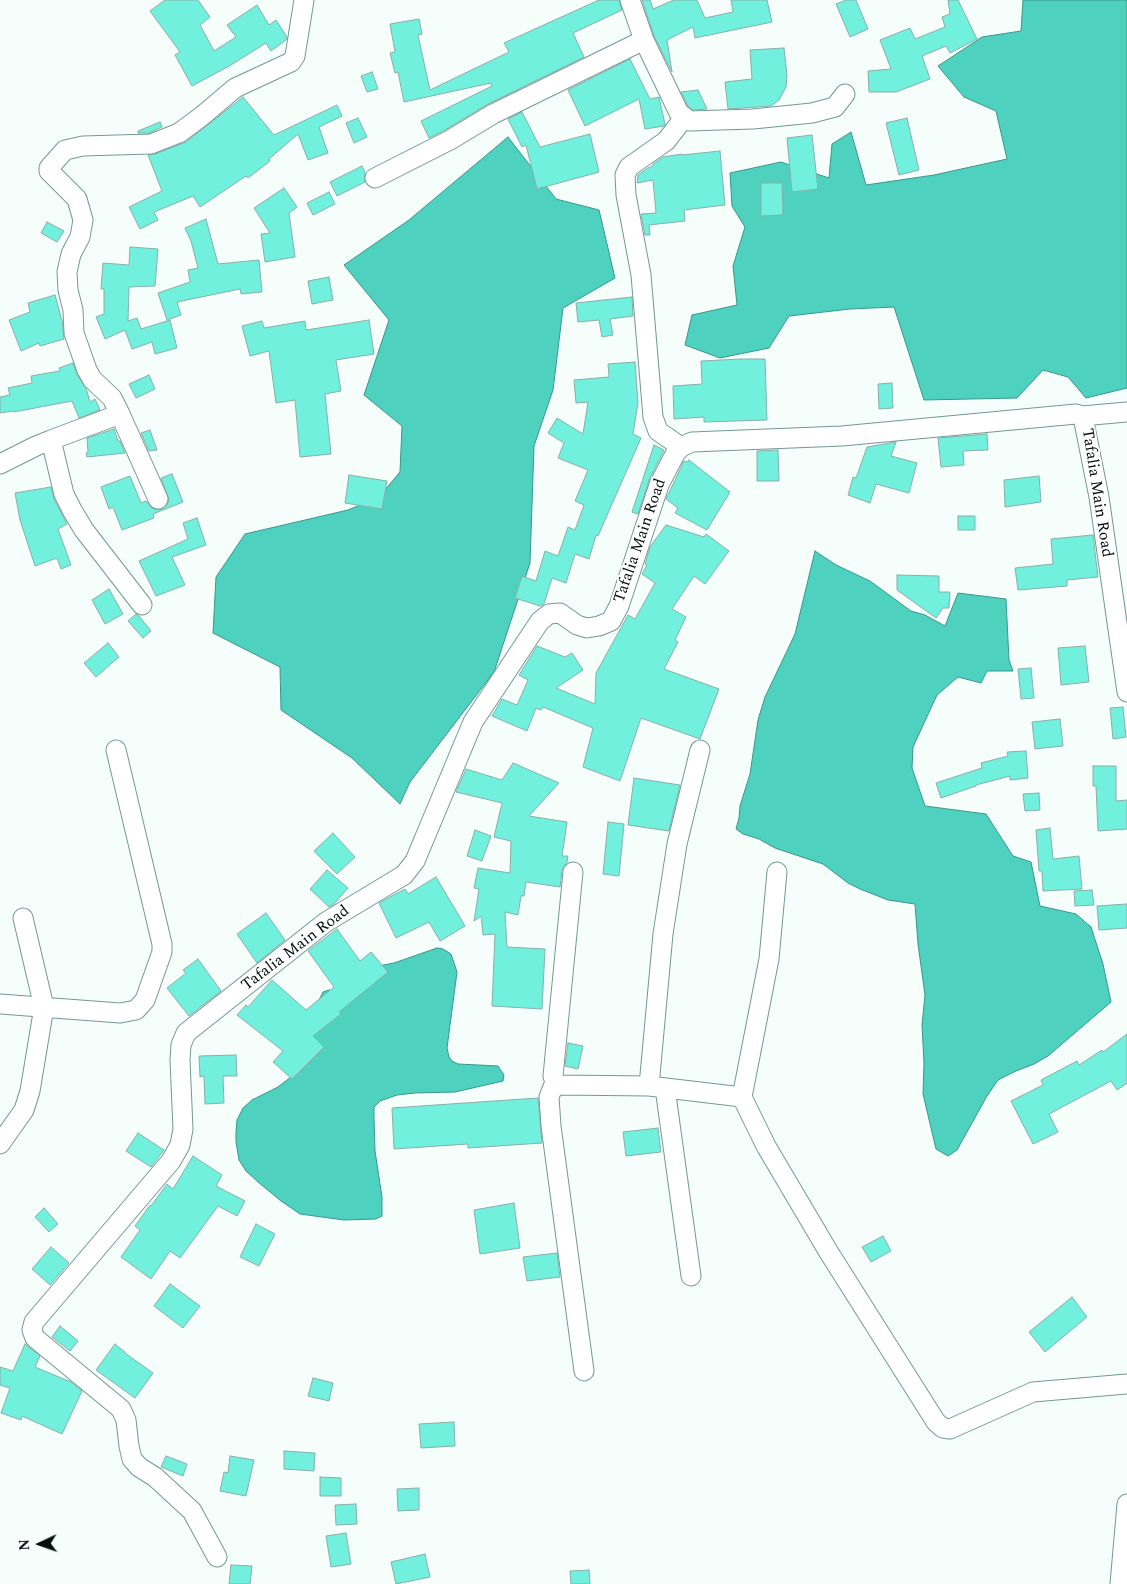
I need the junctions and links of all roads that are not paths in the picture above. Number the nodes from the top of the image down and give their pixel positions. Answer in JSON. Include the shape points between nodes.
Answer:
{"nodes":[{"id":1,"x":304,"y":0,"type":"edge"},
{"id":2,"x":630,"y":0,"type":"edge"},
{"id":3,"x":644,"y":40,"type":"junction"},
{"id":4,"x":845,"y":94,"type":"dead end"},
{"id":5,"x":684,"y":118,"type":"junction"},
{"id":6,"x":375,"y":178,"type":"dead end"},
{"id":7,"x":1127,"y":412,"type":"edge"},
{"id":8,"x":120,"y":414,"type":"junction"},
{"id":9,"x":1082,"y":416,"type":"junction"},
{"id":10,"x":51,"y":440,"type":"junction"},
{"id":11,"x":681,"y":447,"type":"junction"},
{"id":12,"x":0,"y":464,"type":"edge"},
{"id":13,"x":158,"y":499,"type":"dead end"},
{"id":14,"x":142,"y":605,"type":"dead end"},
{"id":15,"x":1127,"y":692,"type":"edge"},
{"id":16,"x":116,"y":750,"type":"dead end"},
{"id":17,"x":700,"y":750,"type":"dead end"},
{"id":18,"x":573,"y":872,"type":"dead end"},
{"id":19,"x":777,"y":872,"type":"dead end"},
{"id":20,"x":23,"y":918,"type":"dead end"},
{"id":21,"x":0,"y":1004,"type":"edge"},
{"id":22,"x":44,"y":1008,"type":"junction"},
{"id":23,"x":555,"y":1082,"type":"junction"},
{"id":24,"x":657,"y":1087,"type":"junction"},
{"id":25,"x":742,"y":1097,"type":"junction"},
{"id":26,"x":0,"y":1144,"type":"edge"},
{"id":27,"x":691,"y":1276,"type":"dead end"},
{"id":28,"x":584,"y":1371,"type":"dead end"},
{"id":29,"x":1127,"y":1384,"type":"edge"},
{"id":30,"x":1127,"y":1504,"type":"edge"},
{"id":31,"x":218,"y":1556,"type":"dead end"},
{"id":32,"x":1120,"y":1584,"type":"edge"}],
"edges":[{"from":1,"to":8,"type":"street","via":[[295,56],[291,62],[235,88],[179,133],[151,144],[83,146],[65,150],[49,168],[77,199],[83,220],[67,272],[74,333],[92,379],[112,398]]},
{"from":2,"to":3,"type":"street"},
{"from":3,"to":5,"type":"street"},
{"from":3,"to":6,"type":"street","via":[[493,114]]},
{"from":4,"to":5,"type":"street","via":[[835,107],[812,113],[717,121],[689,121]]},
{"from":5,"to":11,"type":"street","via":[[666,141],[629,167],[625,175],[641,275],[653,417],[658,431]]},
{"from":7,"to":9,"type":"street"},
{"from":8,"to":10,"type":"street"},
{"from":8,"to":13,"type":"street"},
{"from":9,"to":11,"type":"street","name":"Tafalia Main Road","via":[[842,436],[692,442]]},
{"from":9,"to":15,"type":"street","name":"Tafalia Main Road","via":[[1099,497]]},
{"from":10,"to":12,"type":"street"},
{"from":10,"to":14,"type":"street","via":[[64,494],[72,510]]},
{"from":11,"to":31,"type":"street","name":"Tafalia Main Road","via":[[659,485],[619,606],[611,621],[587,628],[560,614],[549,614],[540,621],[472,722],[415,861],[404,875],[326,922],[186,1033],[180,1060],[183,1129],[180,1145],[171,1161],[34,1322],[35,1338],[121,1409],[126,1420],[132,1459],[192,1511]]},
{"from":16,"to":22,"type":"street","via":[[162,952],[145,1000],[136,1010],[120,1013]]},
{"from":17,"to":24,"type":"street","via":[[677,844],[665,925]]},
{"from":18,"to":23,"type":"street","via":[[553,1076]]},
{"from":19,"to":25,"type":"street","via":[[769,959]]},
{"from":20,"to":22,"type":"street"},
{"from":21,"to":22,"type":"street"},
{"from":22,"to":26,"type":"street","via":[[24,1110]]},
{"from":23,"to":24,"type":"street","via":[[560,1085]]},
{"from":23,"to":28,"type":"street","via":[[549,1096],[551,1126]]},
{"from":24,"to":25,"type":"street"},
{"from":24,"to":27,"type":"street"},
{"from":25,"to":29,"type":"street","via":[[766,1146],[828,1251],[936,1422],[943,1428],[950,1429],[1033,1392]]},
{"from":30,"to":32,"type":"street"}]}
